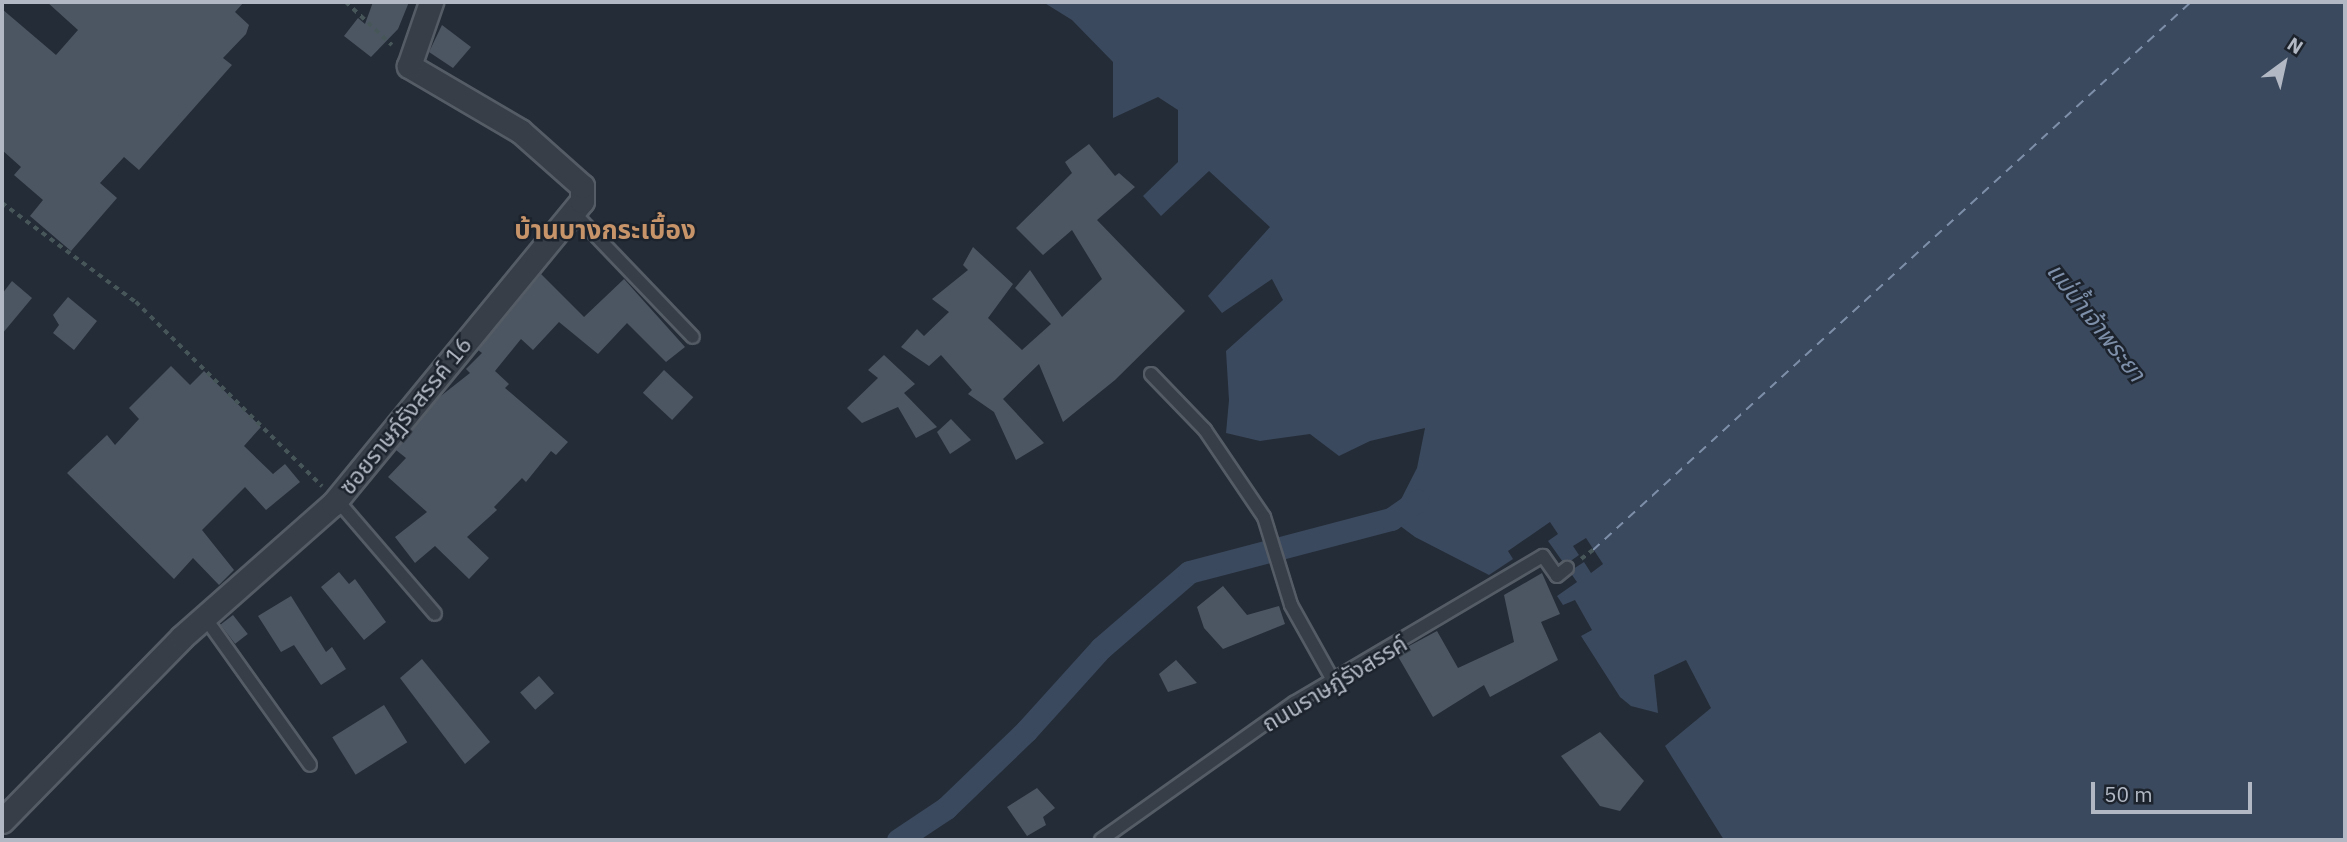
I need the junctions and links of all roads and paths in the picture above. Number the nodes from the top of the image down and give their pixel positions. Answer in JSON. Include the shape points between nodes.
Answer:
{"nodes":[{"id":1,"x":346,"y":2,"type":"edge"},
{"id":2,"x":431,"y":2,"type":"edge"},
{"id":3,"x":408,"y":66,"type":"junction"},
{"id":4,"x":2,"y":203,"type":"edge"},
{"id":5,"x":575,"y":214,"type":"junction"},
{"id":6,"x":693,"y":337,"type":"dead end"},
{"id":7,"x":1151,"y":374,"type":"dead end"},
{"id":8,"x":335,"y":502,"type":"junction"},
{"id":9,"x":1567,"y":568,"type":"dead end"},
{"id":10,"x":435,"y":614,"type":"dead end"},
{"id":11,"x":206,"y":618,"type":"junction"},
{"id":12,"x":1334,"y":680,"type":"junction"},
{"id":13,"x":310,"y":765,"type":"dead end"},
{"id":14,"x":2,"y":821,"type":"edge"},
{"id":15,"x":1101,"y":840,"type":"edge"}],
"edges":[{"from":1,"to":3,"type":"path"},
{"from":2,"to":3,"type":"street"},
{"from":3,"to":5,"type":"street","via":[[534,143],[582,186],[584,194]]},
{"from":4,"to":8,"type":"path","via":[[136,302],[317,478]]},
{"from":5,"to":6,"type":"lane"},
{"from":5,"to":8,"type":"street","name":"ซอยราษฎ์รังสรรค์ 16","via":[[518,276]]},
{"from":7,"to":12,"type":"lane","via":[[1205,430],[1264,517],[1291,605]]},
{"from":8,"to":10,"type":"lane"},
{"from":8,"to":11,"type":"street","name":"ซอยราษฎ์รังสรรค์ 16"},
{"from":9,"to":12,"type":"lane","name":"ถนนราษฎ์รังสรรค์","via":[[1557,576],[1543,556]]},
{"from":11,"to":13,"type":"lane"},
{"from":11,"to":14,"type":"street","name":"ซอยราษฎ์รังสรรค์ 16","via":[[109,707]]},
{"from":12,"to":15,"type":"lane","name":"ถนนราษฎ์รังสรรค์"}]}
